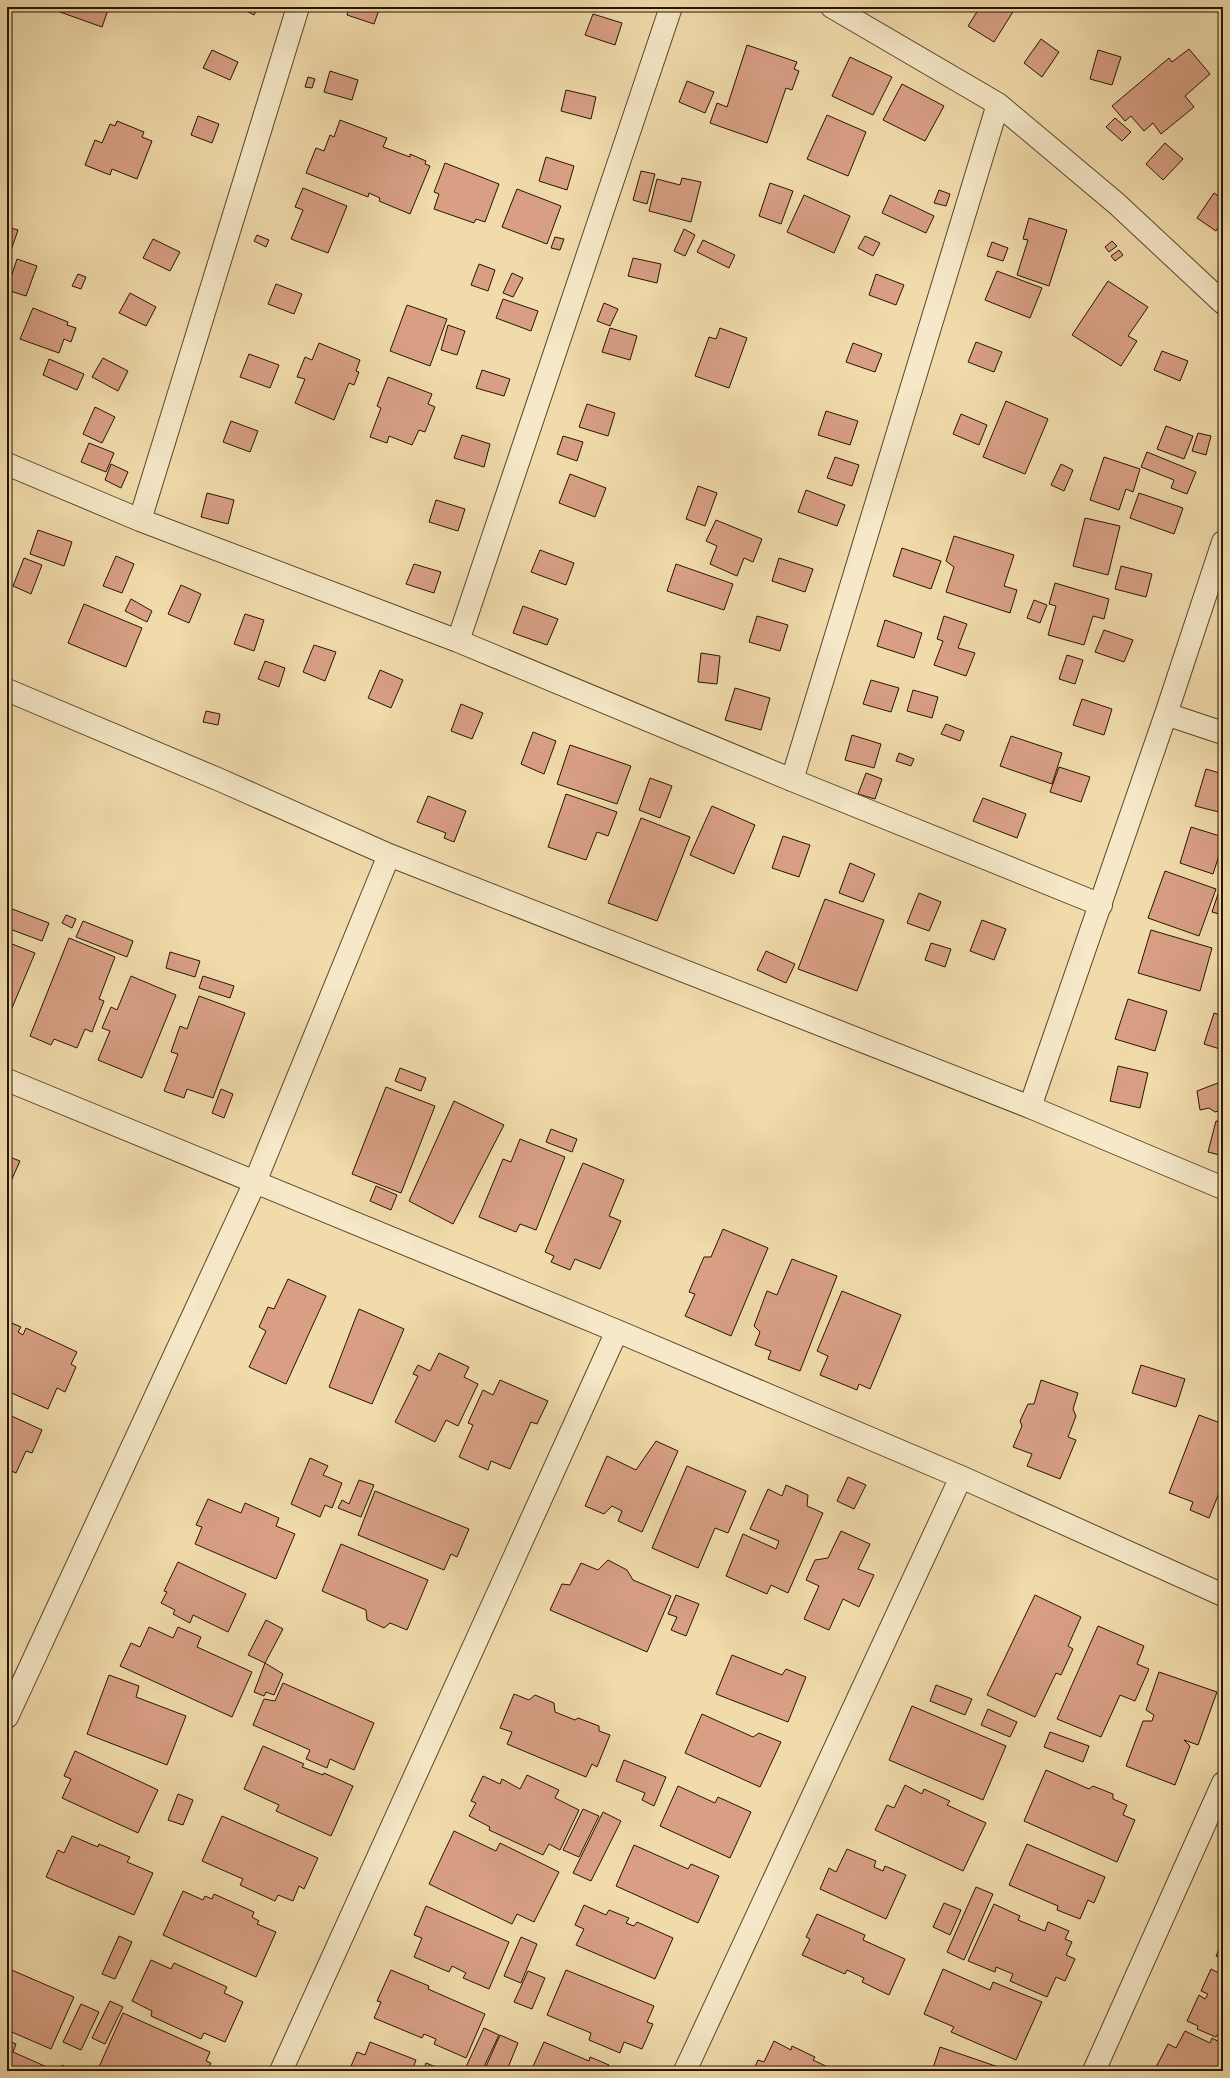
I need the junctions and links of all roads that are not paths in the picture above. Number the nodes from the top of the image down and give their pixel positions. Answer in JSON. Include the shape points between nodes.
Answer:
{"nodes":[{"id":1,"x":298,"y":7,"type":"edge"},
{"id":2,"x":671,"y":7,"type":"edge"},
{"id":3,"x":832,"y":7,"type":"edge"},
{"id":4,"x":998,"y":104,"type":"junction"},
{"id":5,"x":1223,"y":303,"type":"edge"},
{"id":6,"x":7,"y":464,"type":"edge"},
{"id":7,"x":140,"y":520,"type":"junction"},
{"id":8,"x":1223,"y":542,"type":"edge"},
{"id":9,"x":458,"y":641,"type":"junction"},
{"id":10,"x":7,"y":690,"type":"edge"},
{"id":11,"x":1166,"y":714,"type":"junction"},
{"id":12,"x":1223,"y":733,"type":"edge"},
{"id":13,"x":792,"y":780,"type":"junction"},
{"id":14,"x":389,"y":855,"type":"junction"},
{"id":15,"x":1101,"y":906,"type":"junction"},
{"id":16,"x":7,"y":1080,"type":"edge"},
{"id":17,"x":1030,"y":1106,"type":"junction"},
{"id":18,"x":254,"y":1182,"type":"junction"},
{"id":19,"x":1223,"y":1188,"type":"edge"},
{"id":20,"x":617,"y":1331,"type":"junction"},
{"id":21,"x":961,"y":1477,"type":"junction"},
{"id":22,"x":1223,"y":1595,"type":"edge"},
{"id":23,"x":7,"y":1717,"type":"edge"},
{"id":24,"x":1223,"y":1783,"type":"edge"},
{"id":25,"x":281,"y":2071,"type":"edge"},
{"id":26,"x":685,"y":2071,"type":"edge"},
{"id":27,"x":1094,"y":2071,"type":"edge"}],
"edges":[{"from":1,"to":7,"type":"street"},
{"from":2,"to":9,"type":"street"},
{"from":3,"to":4,"type":"street"},
{"from":4,"to":5,"type":"street","via":[[1117,204]]},
{"from":4,"to":13,"type":"street"},
{"from":6,"to":7,"type":"street"},
{"from":7,"to":9,"type":"street"},
{"from":8,"to":11,"type":"street"},
{"from":9,"to":13,"type":"street"},
{"from":10,"to":14,"type":"street"},
{"from":11,"to":12,"type":"street"},
{"from":11,"to":15,"type":"street"},
{"from":13,"to":15,"type":"street"},
{"from":14,"to":17,"type":"street"},
{"from":14,"to":18,"type":"street"},
{"from":15,"to":17,"type":"street"},
{"from":16,"to":18,"type":"street"},
{"from":17,"to":19,"type":"street"},
{"from":18,"to":20,"type":"street"},
{"from":18,"to":23,"type":"street"},
{"from":20,"to":21,"type":"street"},
{"from":20,"to":25,"type":"street"},
{"from":21,"to":22,"type":"street"},
{"from":21,"to":26,"type":"street"},
{"from":24,"to":27,"type":"street"}]}
